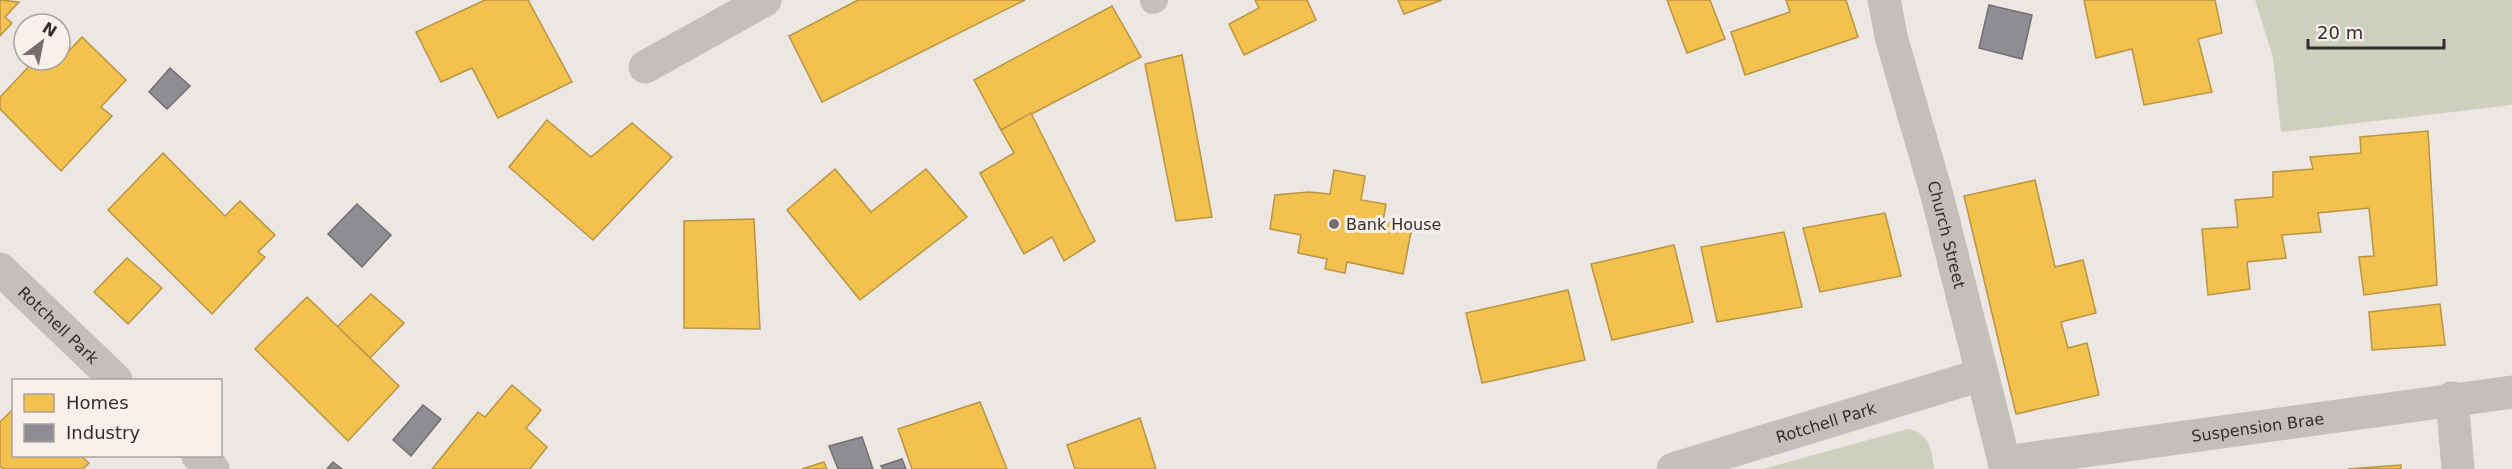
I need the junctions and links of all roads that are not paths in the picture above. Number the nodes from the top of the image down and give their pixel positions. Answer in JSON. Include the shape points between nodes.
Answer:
{"nodes":[{"id":1,"x":765,"y":0,"type":"edge"},
{"id":2,"x":1884,"y":0,"type":"edge"},
{"id":3,"x":645,"y":67,"type":"dead end"},
{"id":4,"x":0,"y":269,"type":"edge"},
{"id":5,"x":1981,"y":375,"type":"junction"},
{"id":6,"x":114,"y":379,"type":"edge"},
{"id":7,"x":2512,"y":392,"type":"edge"},
{"id":8,"x":2452,"y":398,"type":"junction"},
{"id":9,"x":199,"y":457,"type":"edge"},
{"id":10,"x":2005,"y":466,"type":"edge"},
{"id":11,"x":213,"y":469,"type":"edge"},
{"id":12,"x":1673,"y":469,"type":"edge"},
{"id":13,"x":2458,"y":469,"type":"edge"}],
"edges":[{"from":1,"to":3,"type":"street"},
{"from":2,"to":5,"type":"street","name":"Church Street"},
{"from":4,"to":6,"type":"street","name":"Rotchell Park"},
{"from":5,"to":10,"type":"street","name":"Church Street"},
{"from":5,"to":12,"type":"street","name":"Rotchell Park"},
{"from":7,"to":8,"type":"street","name":"Suspension Brae"},
{"from":8,"to":10,"type":"street","name":"Suspension Brae"},
{"from":8,"to":13,"type":"street"},
{"from":9,"to":11,"type":"street"}]}
